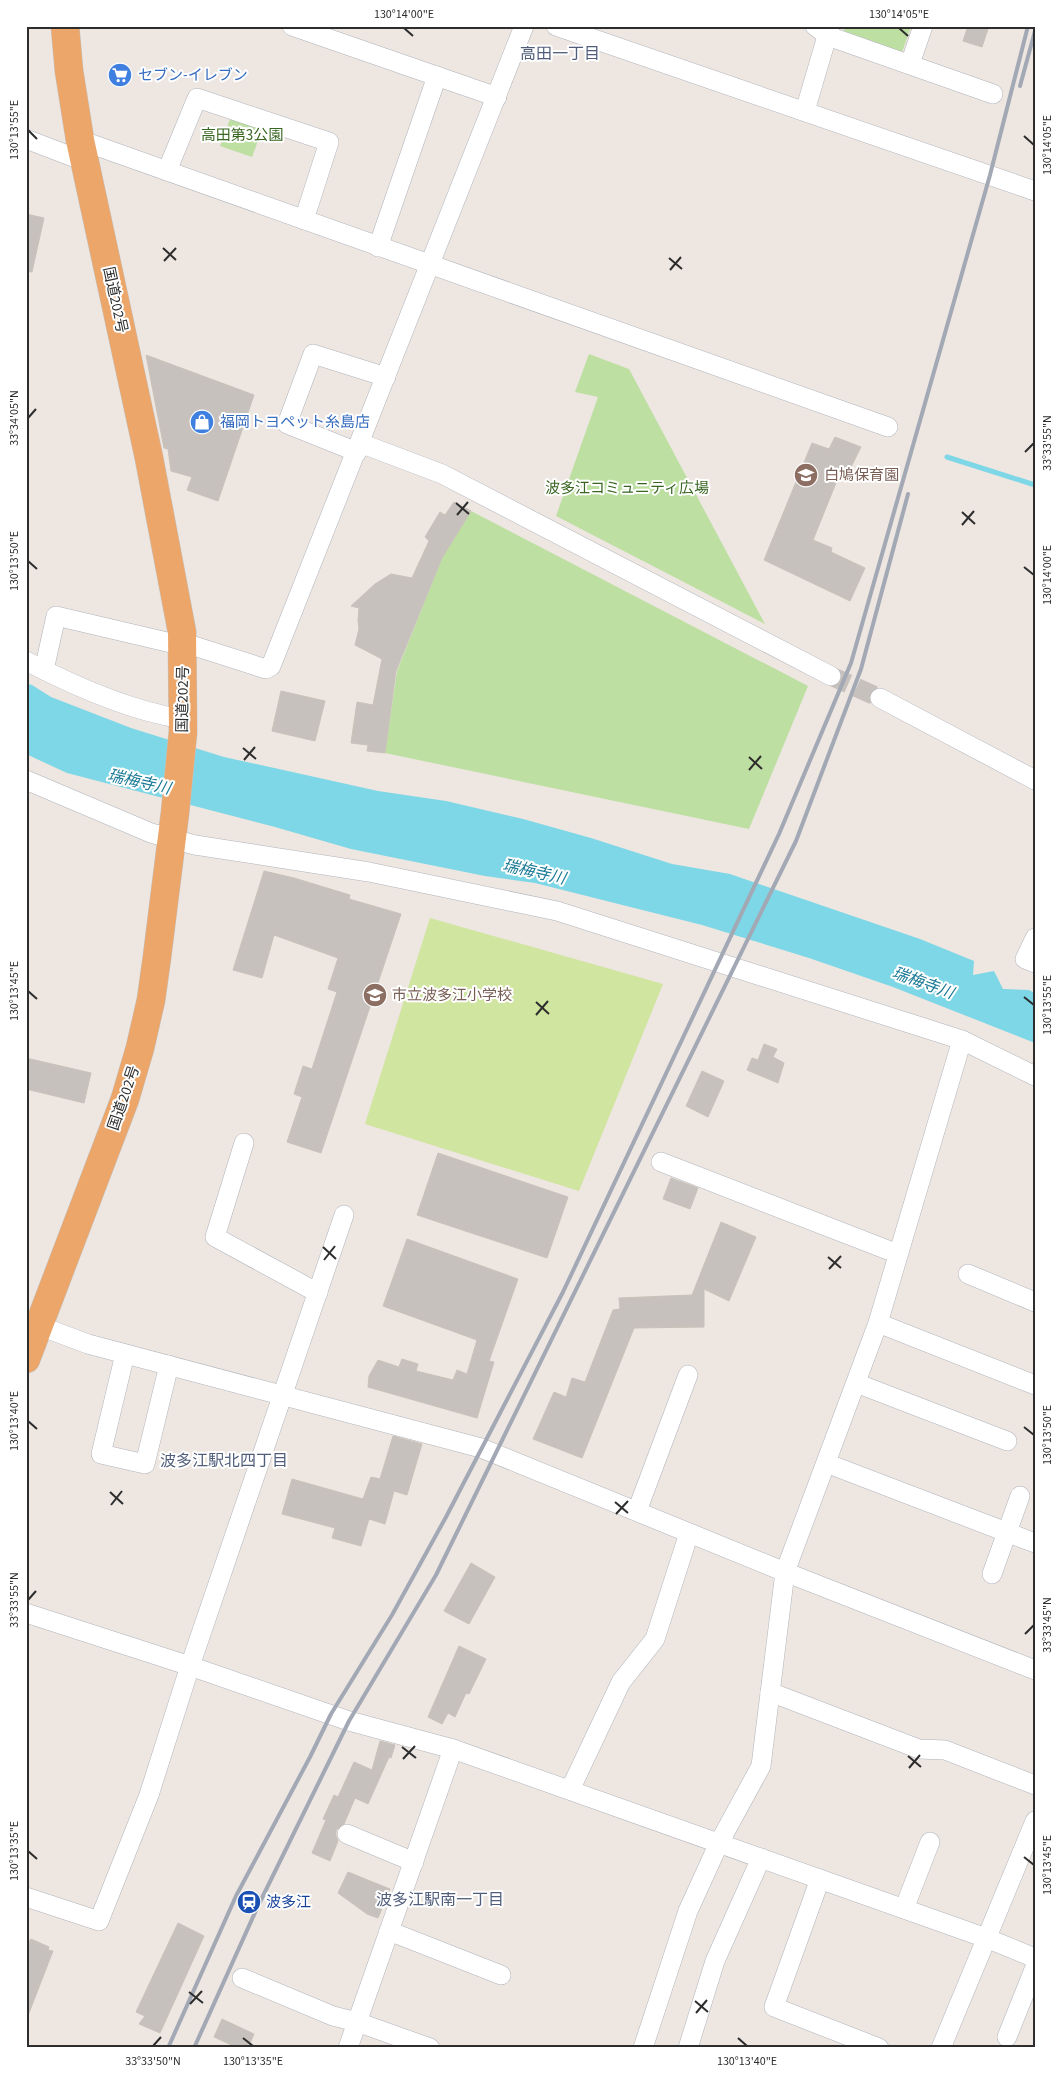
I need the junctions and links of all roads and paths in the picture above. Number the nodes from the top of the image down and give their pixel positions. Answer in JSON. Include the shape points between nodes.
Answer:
{"nodes":[{"id":1,"x":65,"y":26,"type":"edge"},
{"id":2,"x":292,"y":26,"type":"edge"},
{"id":3,"x":524,"y":26,"type":"edge"},
{"id":4,"x":556,"y":26,"type":"edge"},
{"id":5,"x":923,"y":26,"type":"edge"},
{"id":6,"x":824,"y":29,"type":"edge"},
{"id":7,"x":910,"y":64,"type":"junction"},
{"id":8,"x":437,"y":76,"type":"junction"},
{"id":9,"x":993,"y":94,"type":"dead end"},
{"id":10,"x":496,"y":97,"type":"junction"},
{"id":11,"x":805,"y":111,"type":"junction"},
{"id":12,"x":26,"y":139,"type":"edge"},
{"id":13,"x":83,"y":151,"type":"junction"},
{"id":14,"x":167,"y":171,"type":"junction"},
{"id":15,"x":1035,"y":191,"type":"edge"},
{"id":16,"x":304,"y":220,"type":"junction"},
{"id":17,"x":378,"y":246,"type":"junction"},
{"id":18,"x":431,"y":266,"type":"junction"},
{"id":19,"x":386,"y":377,"type":"junction"},
{"id":20,"x":888,"y":426,"type":"dead end"},
{"id":21,"x":358,"y":447,"type":"junction"},
{"id":22,"x":184,"y":646,"type":"junction"},
{"id":23,"x":26,"y":661,"type":"edge"},
{"id":24,"x":44,"y":670,"type":"junction"},
{"id":25,"x":831,"y":676,"type":"tunnel mouth"},
{"id":26,"x":880,"y":698,"type":"tunnel mouth"},
{"id":27,"x":183,"y":725,"type":"junction"},
{"id":28,"x":1035,"y":780,"type":"edge"},
{"id":29,"x":29,"y":787,"type":"edge"},
{"id":30,"x":173,"y":825,"type":"junction"},
{"id":31,"x":1035,"y":938,"type":"edge"},
{"id":32,"x":1035,"y":963,"type":"edge"},
{"id":33,"x":962,"y":1040,"type":"junction"},
{"id":34,"x":1035,"y":1076,"type":"edge"},
{"id":35,"x":244,"y":1143,"type":"dead end"},
{"id":36,"x":661,"y":1162,"type":"dead end"},
{"id":37,"x":344,"y":1215,"type":"dead end"},
{"id":38,"x":898,"y":1254,"type":"junction"},
{"id":39,"x":968,"y":1274,"type":"dead end"},
{"id":40,"x":318,"y":1293,"type":"junction"},
{"id":41,"x":1035,"y":1302,"type":"edge"},
{"id":42,"x":878,"y":1323,"type":"junction"},
{"id":43,"x":31,"y":1342,"type":"edge"},
{"id":44,"x":125,"y":1354,"type":"junction"},
{"id":45,"x":169,"y":1365,"type":"junction"},
{"id":46,"x":688,"y":1375,"type":"dead end"},
{"id":47,"x":856,"y":1382,"type":"junction"},
{"id":48,"x":1035,"y":1385,"type":"edge"},
{"id":49,"x":282,"y":1395,"type":"junction"},
{"id":50,"x":1007,"y":1441,"type":"dead end"},
{"id":51,"x":826,"y":1463,"type":"junction"},
{"id":52,"x":1020,"y":1496,"type":"dead end"},
{"id":53,"x":638,"y":1512,"type":"junction"},
{"id":54,"x":689,"y":1532,"type":"junction"},
{"id":55,"x":1007,"y":1532,"type":"junction"},
{"id":56,"x":1035,"y":1543,"type":"edge"},
{"id":57,"x":785,"y":1572,"type":"junction"},
{"id":58,"x":992,"y":1574,"type":"dead end"},
{"id":59,"x":26,"y":1613,"type":"edge"},
{"id":60,"x":190,"y":1666,"type":"junction"},
{"id":61,"x":1035,"y":1670,"type":"edge"},
{"id":62,"x":770,"y":1692,"type":"junction"},
{"id":63,"x":453,"y":1749,"type":"junction"},
{"id":64,"x":1035,"y":1785,"type":"edge"},
{"id":65,"x":570,"y":1790,"type":"junction"},
{"id":66,"x":1035,"y":1821,"type":"edge"},
{"id":67,"x":347,"y":1834,"type":"dead end"},
{"id":68,"x":930,"y":1842,"type":"dead end"},
{"id":69,"x":719,"y":1843,"type":"junction"},
{"id":70,"x":761,"y":1858,"type":"junction"},
{"id":71,"x":414,"y":1862,"type":"junction"},
{"id":72,"x":820,"y":1879,"type":"junction"},
{"id":73,"x":26,"y":1897,"type":"edge"},
{"id":74,"x":904,"y":1909,"type":"junction"},
{"id":75,"x":389,"y":1931,"type":"junction"},
{"id":76,"x":986,"y":1938,"type":"junction"},
{"id":77,"x":1035,"y":1958,"type":"edge"},
{"id":78,"x":1035,"y":1967,"type":"edge"},
{"id":79,"x":501,"y":1975,"type":"dead end"},
{"id":80,"x":242,"y":1978,"type":"dead end"},
{"id":81,"x":357,"y":2022,"type":"junction"},
{"id":82,"x":1007,"y":2037,"type":"dead end"},
{"id":83,"x":348,"y":2048,"type":"edge"},
{"id":84,"x":430,"y":2048,"type":"edge"},
{"id":85,"x":642,"y":2048,"type":"edge"},
{"id":86,"x":688,"y":2048,"type":"edge"},
{"id":87,"x":879,"y":2048,"type":"edge"},
{"id":88,"x":941,"y":2048,"type":"edge"}],
"edges":[{"from":1,"to":13,"type":"highway","name":"国道202号"},
{"from":2,"to":8,"type":"street"},
{"from":3,"to":10,"type":"street"},
{"from":4,"to":11,"type":"street"},
{"from":5,"to":7,"type":"street"},
{"from":6,"to":7,"type":"street"},
{"from":6,"to":11,"type":"street"},
{"from":7,"to":9,"type":"street"},
{"from":8,"to":10,"type":"street"},
{"from":8,"to":17,"type":"street"},
{"from":10,"to":18,"type":"street"},
{"from":11,"to":15,"type":"street"},
{"from":12,"to":13,"type":"street"},
{"from":13,"to":14,"type":"street"},
{"from":13,"to":22,"type":"highway","name":"国道202号"},
{"from":14,"to":16,"type":"street"},
{"from":14,"to":16,"type":"street","via":[[197,98],[329,142]]},
{"from":16,"to":17,"type":"street"},
{"from":17,"to":18,"type":"street"},
{"from":18,"to":19,"type":"street"},
{"from":18,"to":20,"type":"street"},
{"from":19,"to":21,"type":"street"},
{"from":19,"to":21,"type":"street","via":[[313,354],[287,424]]},
{"from":21,"to":22,"type":"street","via":[[271,666],[266,669],[194,646]]},
{"from":21,"to":25,"type":"street","via":[[442,474]]},
{"from":22,"to":24,"type":"street","via":[[56,616]]},
{"from":22,"to":27,"type":"highway","name":"国道202号"},
{"from":23,"to":24,"type":"street"},
{"from":24,"to":27,"type":"street","via":[[87,690]]},
{"from":26,"to":28,"type":"street"},
{"from":27,"to":30,"type":"highway","name":"国道202号"},
{"from":29,"to":30,"type":"street","via":[[151,833]]},
{"from":30,"to":33,"type":"street","via":[[195,845],[369,872],[557,911]]},
{"from":30,"to":43,"type":"highway","name":"国道202号","via":[[151,1000],[140,1048],[125,1099]]},
{"from":31,"to":32,"type":"street","via":[[1025,960]]},
{"from":33,"to":34,"type":"street"},
{"from":33,"to":38,"type":"street"},
{"from":35,"to":40,"type":"street","via":[[215,1236]]},
{"from":36,"to":38,"type":"street"},
{"from":37,"to":40,"type":"street"},
{"from":38,"to":42,"type":"street"},
{"from":39,"to":41,"type":"street"},
{"from":40,"to":49,"type":"street"},
{"from":42,"to":47,"type":"street"},
{"from":42,"to":48,"type":"street"},
{"from":43,"to":44,"type":"street","via":[[88,1344]]},
{"from":44,"to":45,"type":"street"},
{"from":44,"to":45,"type":"street","via":[[102,1454],[145,1464]]},
{"from":45,"to":49,"type":"street"},
{"from":46,"to":53,"type":"street"},
{"from":47,"to":50,"type":"street"},
{"from":47,"to":51,"type":"street"},
{"from":49,"to":53,"type":"street","via":[[473,1445]]},
{"from":49,"to":60,"type":"street"},
{"from":51,"to":55,"type":"street"},
{"from":51,"to":57,"type":"street"},
{"from":52,"to":55,"type":"street"},
{"from":53,"to":54,"type":"street"},
{"from":54,"to":57,"type":"street"},
{"from":54,"to":65,"type":"street","via":[[655,1638],[621,1682]]},
{"from":55,"to":56,"type":"street"},
{"from":55,"to":58,"type":"street"},
{"from":57,"to":61,"type":"street"},
{"from":57,"to":62,"type":"street"},
{"from":59,"to":60,"type":"street"},
{"from":60,"to":63,"type":"street","via":[[349,1721]]},
{"from":60,"to":73,"type":"street","via":[[149,1795],[99,1921]]},
{"from":62,"to":64,"type":"street","via":[[919,1749],[945,1750]]},
{"from":62,"to":69,"type":"street","via":[[761,1766]]},
{"from":63,"to":65,"type":"street"},
{"from":63,"to":71,"type":"street"},
{"from":65,"to":69,"type":"street"},
{"from":66,"to":76,"type":"street"},
{"from":67,"to":71,"type":"street"},
{"from":68,"to":74,"type":"street"},
{"from":69,"to":70,"type":"street"},
{"from":69,"to":85,"type":"street","via":[[688,1911]]},
{"from":70,"to":72,"type":"street"},
{"from":70,"to":86,"type":"street","via":[[715,1961]]},
{"from":71,"to":75,"type":"street"},
{"from":72,"to":74,"type":"street"},
{"from":72,"to":87,"type":"street","via":[[774,2007]]},
{"from":74,"to":76,"type":"street"},
{"from":75,"to":79,"type":"street"},
{"from":75,"to":81,"type":"street"},
{"from":76,"to":77,"type":"street"},
{"from":76,"to":88,"type":"street"},
{"from":78,"to":82,"type":"street"},
{"from":80,"to":81,"type":"street","via":[[333,2016]]},
{"from":81,"to":83,"type":"street"},
{"from":81,"to":84,"type":"street"}]}
